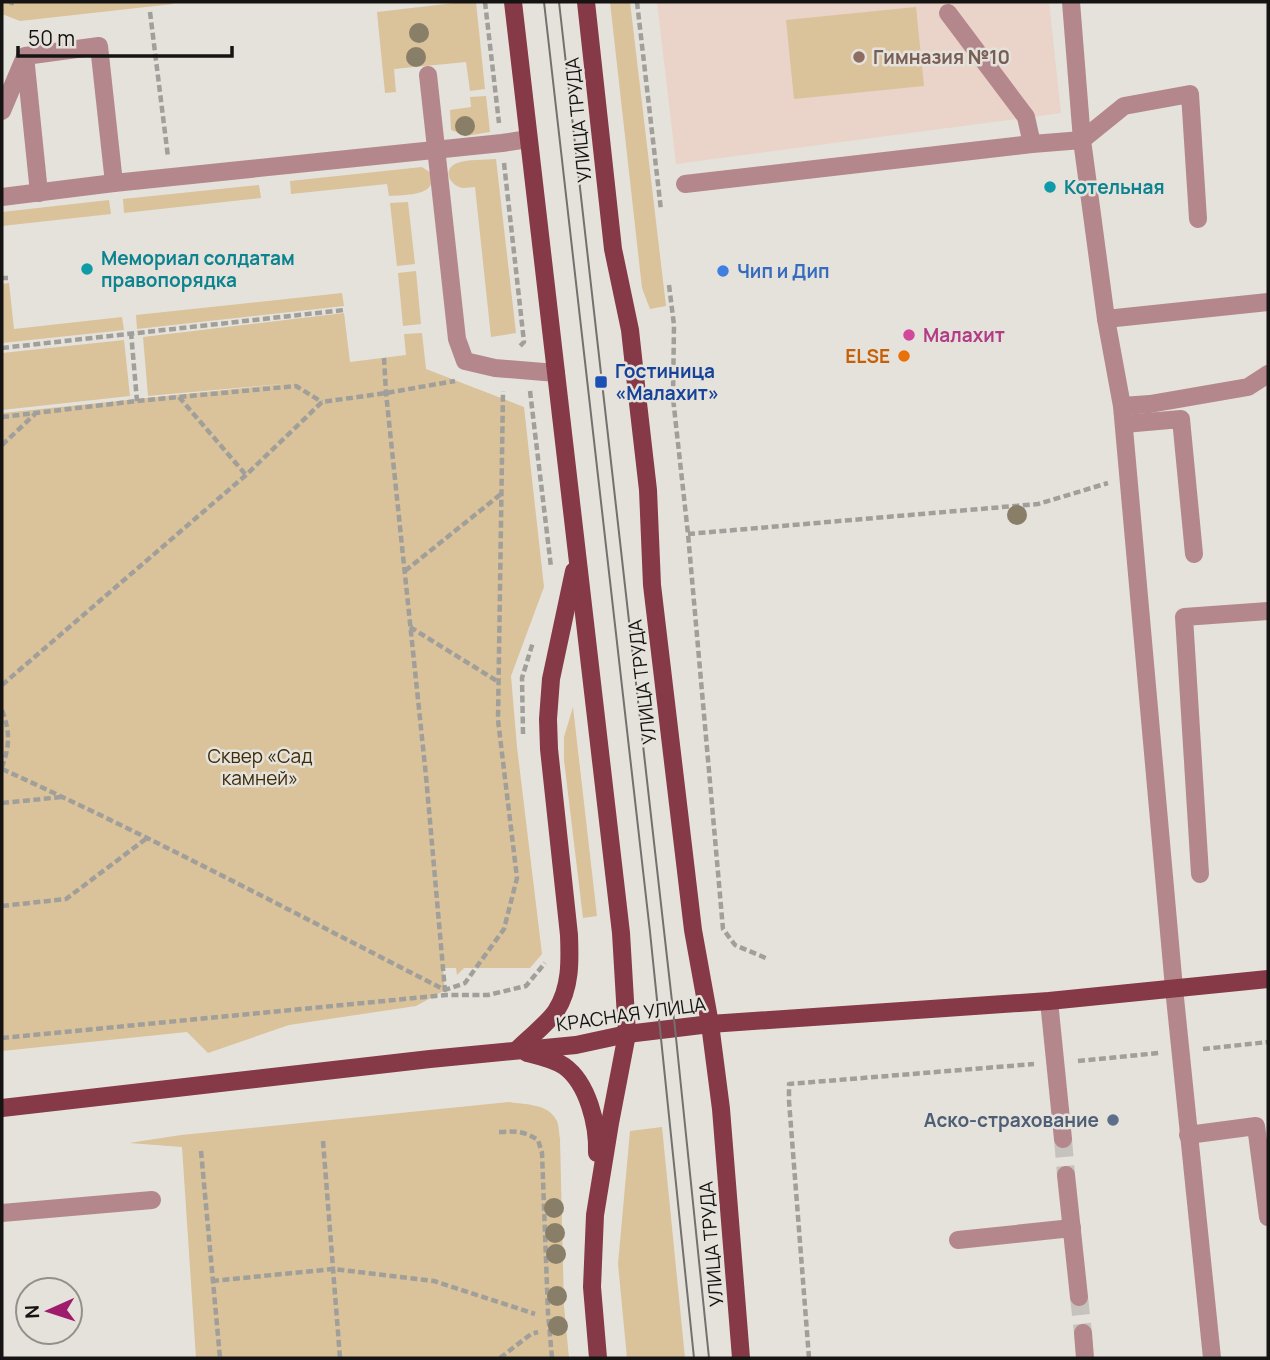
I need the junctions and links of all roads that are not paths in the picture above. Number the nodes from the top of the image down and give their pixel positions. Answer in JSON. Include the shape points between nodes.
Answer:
{"nodes":[{"id":1,"x":513,"y":2,"type":"edge"},
{"id":2,"x":586,"y":2,"type":"edge"},
{"id":3,"x":1070,"y":2,"type":"edge"},
{"id":4,"x":948,"y":13,"type":"dead end"},
{"id":5,"x":25,"y":56,"type":"junction"},
{"id":6,"x":428,"y":75,"type":"dead end"},
{"id":7,"x":2,"y":111,"type":"edge"},
{"id":8,"x":528,"y":139,"type":"junction"},
{"id":9,"x":1082,"y":140,"type":"junction"},
{"id":10,"x":1032,"y":144,"type":"junction"},
{"id":11,"x":437,"y":149,"type":"junction"},
{"id":12,"x":114,"y":183,"type":"junction"},
{"id":13,"x":685,"y":184,"type":"dead end"},
{"id":14,"x":39,"y":192,"type":"junction"},
{"id":15,"x":2,"y":197,"type":"edge"},
{"id":16,"x":1198,"y":219,"type":"dead end"},
{"id":17,"x":1268,"y":302,"type":"edge"},
{"id":18,"x":1107,"y":318,"type":"junction"},
{"id":19,"x":556,"y":373,"type":"junction"},
{"id":20,"x":1268,"y":374,"type":"edge"},
{"id":21,"x":1123,"y":415,"type":"junction"},
{"id":22,"x":1194,"y":554,"type":"dead end"},
{"id":23,"x":577,"y":557,"type":"junction"},
{"id":24,"x":1268,"y":611,"type":"edge"},
{"id":25,"x":1200,"y":874,"type":"dead end"},
{"id":26,"x":1268,"y":979,"type":"edge"},
{"id":27,"x":1174,"y":988,"type":"junction"},
{"id":28,"x":1049,"y":1001,"type":"junction"},
{"id":29,"x":710,"y":1024,"type":"junction"},
{"id":30,"x":628,"y":1034,"type":"junction"},
{"id":31,"x":517,"y":1050,"type":"junction"},
{"id":32,"x":2,"y":1108,"type":"edge"},
{"id":33,"x":1188,"y":1135,"type":"junction"},
{"id":34,"x":1063,"y":1139,"type":"tunnel mouth"},
{"id":35,"x":1066,"y":1175,"type":"tunnel mouth"},
{"id":36,"x":152,"y":1200,"type":"dead end"},
{"id":37,"x":2,"y":1213,"type":"edge"},
{"id":38,"x":595,"y":1215,"type":"junction"},
{"id":39,"x":1268,"y":1217,"type":"edge"},
{"id":40,"x":1072,"y":1228,"type":"junction"},
{"id":41,"x":958,"y":1240,"type":"dead end"},
{"id":42,"x":1079,"y":1297,"type":"tunnel mouth"},
{"id":43,"x":1083,"y":1333,"type":"tunnel mouth"},
{"id":44,"x":598,"y":1358,"type":"edge"},
{"id":45,"x":741,"y":1358,"type":"edge"},
{"id":46,"x":1085,"y":1358,"type":"edge"},
{"id":47,"x":1212,"y":1358,"type":"edge"}],
"edges":[{"from":1,"to":8,"type":"main road"},
{"from":2,"to":29,"type":"main road","name":"УЛИЦА ТРУДА","via":[[613,248],[637,390],[652,585],[693,930]]},
{"from":3,"to":9,"type":"street"},
{"from":4,"to":10,"type":"street","via":[[1026,117]]},
{"from":5,"to":7,"type":"street"},
{"from":5,"to":12,"type":"street","via":[[99,46]]},
{"from":5,"to":14,"type":"street"},
{"from":6,"to":11,"type":"street"},
{"from":8,"to":11,"type":"street"},
{"from":8,"to":19,"type":"main road"},
{"from":9,"to":10,"type":"street"},
{"from":9,"to":16,"type":"street","via":[[1124,106],[1190,94]]},
{"from":9,"to":18,"type":"street"},
{"from":10,"to":13,"type":"street"},
{"from":11,"to":12,"type":"street"},
{"from":11,"to":19,"type":"street","via":[[457,340],[465,361]]},
{"from":12,"to":14,"type":"street"},
{"from":14,"to":15,"type":"street"},
{"from":17,"to":18,"type":"street"},
{"from":18,"to":21,"type":"street"},
{"from":19,"to":23,"type":"main road"},
{"from":20,"to":21,"type":"street","via":[[1248,387],[1150,404]]},
{"from":21,"to":22,"type":"street","via":[[1181,419]]},
{"from":21,"to":27,"type":"street"},
{"from":23,"to":30,"type":"main road","via":[[621,933]]},
{"from":23,"to":31,"type":"main road","via":[[554,660],[548,719],[570,961],[556,1012]]},
{"from":24,"to":25,"type":"street","via":[[1184,617]]},
{"from":26,"to":27,"type":"main road","name":"КРАСНАЯ УЛИЦА"},
{"from":27,"to":28,"type":"main road","name":"КРАСНАЯ УЛИЦА"},
{"from":27,"to":33,"type":"street"},
{"from":28,"to":29,"type":"main road","name":"КРАСНАЯ УЛИЦА"},
{"from":28,"to":34,"type":"street"},
{"from":29,"to":30,"type":"main road","name":"КРАСНАЯ УЛИЦА"},
{"from":29,"to":45,"type":"main road","name":"УЛИЦА ТРУДА"},
{"from":30,"to":31,"type":"main road","name":"КРАСНАЯ УЛИЦА"},
{"from":30,"to":38,"type":"main road"},
{"from":31,"to":32,"type":"main road","name":"КРАСНАЯ УЛИЦА"},
{"from":31,"to":38,"type":"main road","via":[[564,1066],[586,1094],[598,1143]]},
{"from":33,"to":39,"type":"street","via":[[1256,1126]]},
{"from":33,"to":47,"type":"street"},
{"from":35,"to":40,"type":"street"},
{"from":36,"to":37,"type":"street"},
{"from":38,"to":44,"type":"main road","via":[[592,1287]]},
{"from":40,"to":41,"type":"street"},
{"from":40,"to":42,"type":"street"},
{"from":43,"to":46,"type":"street"}]}
